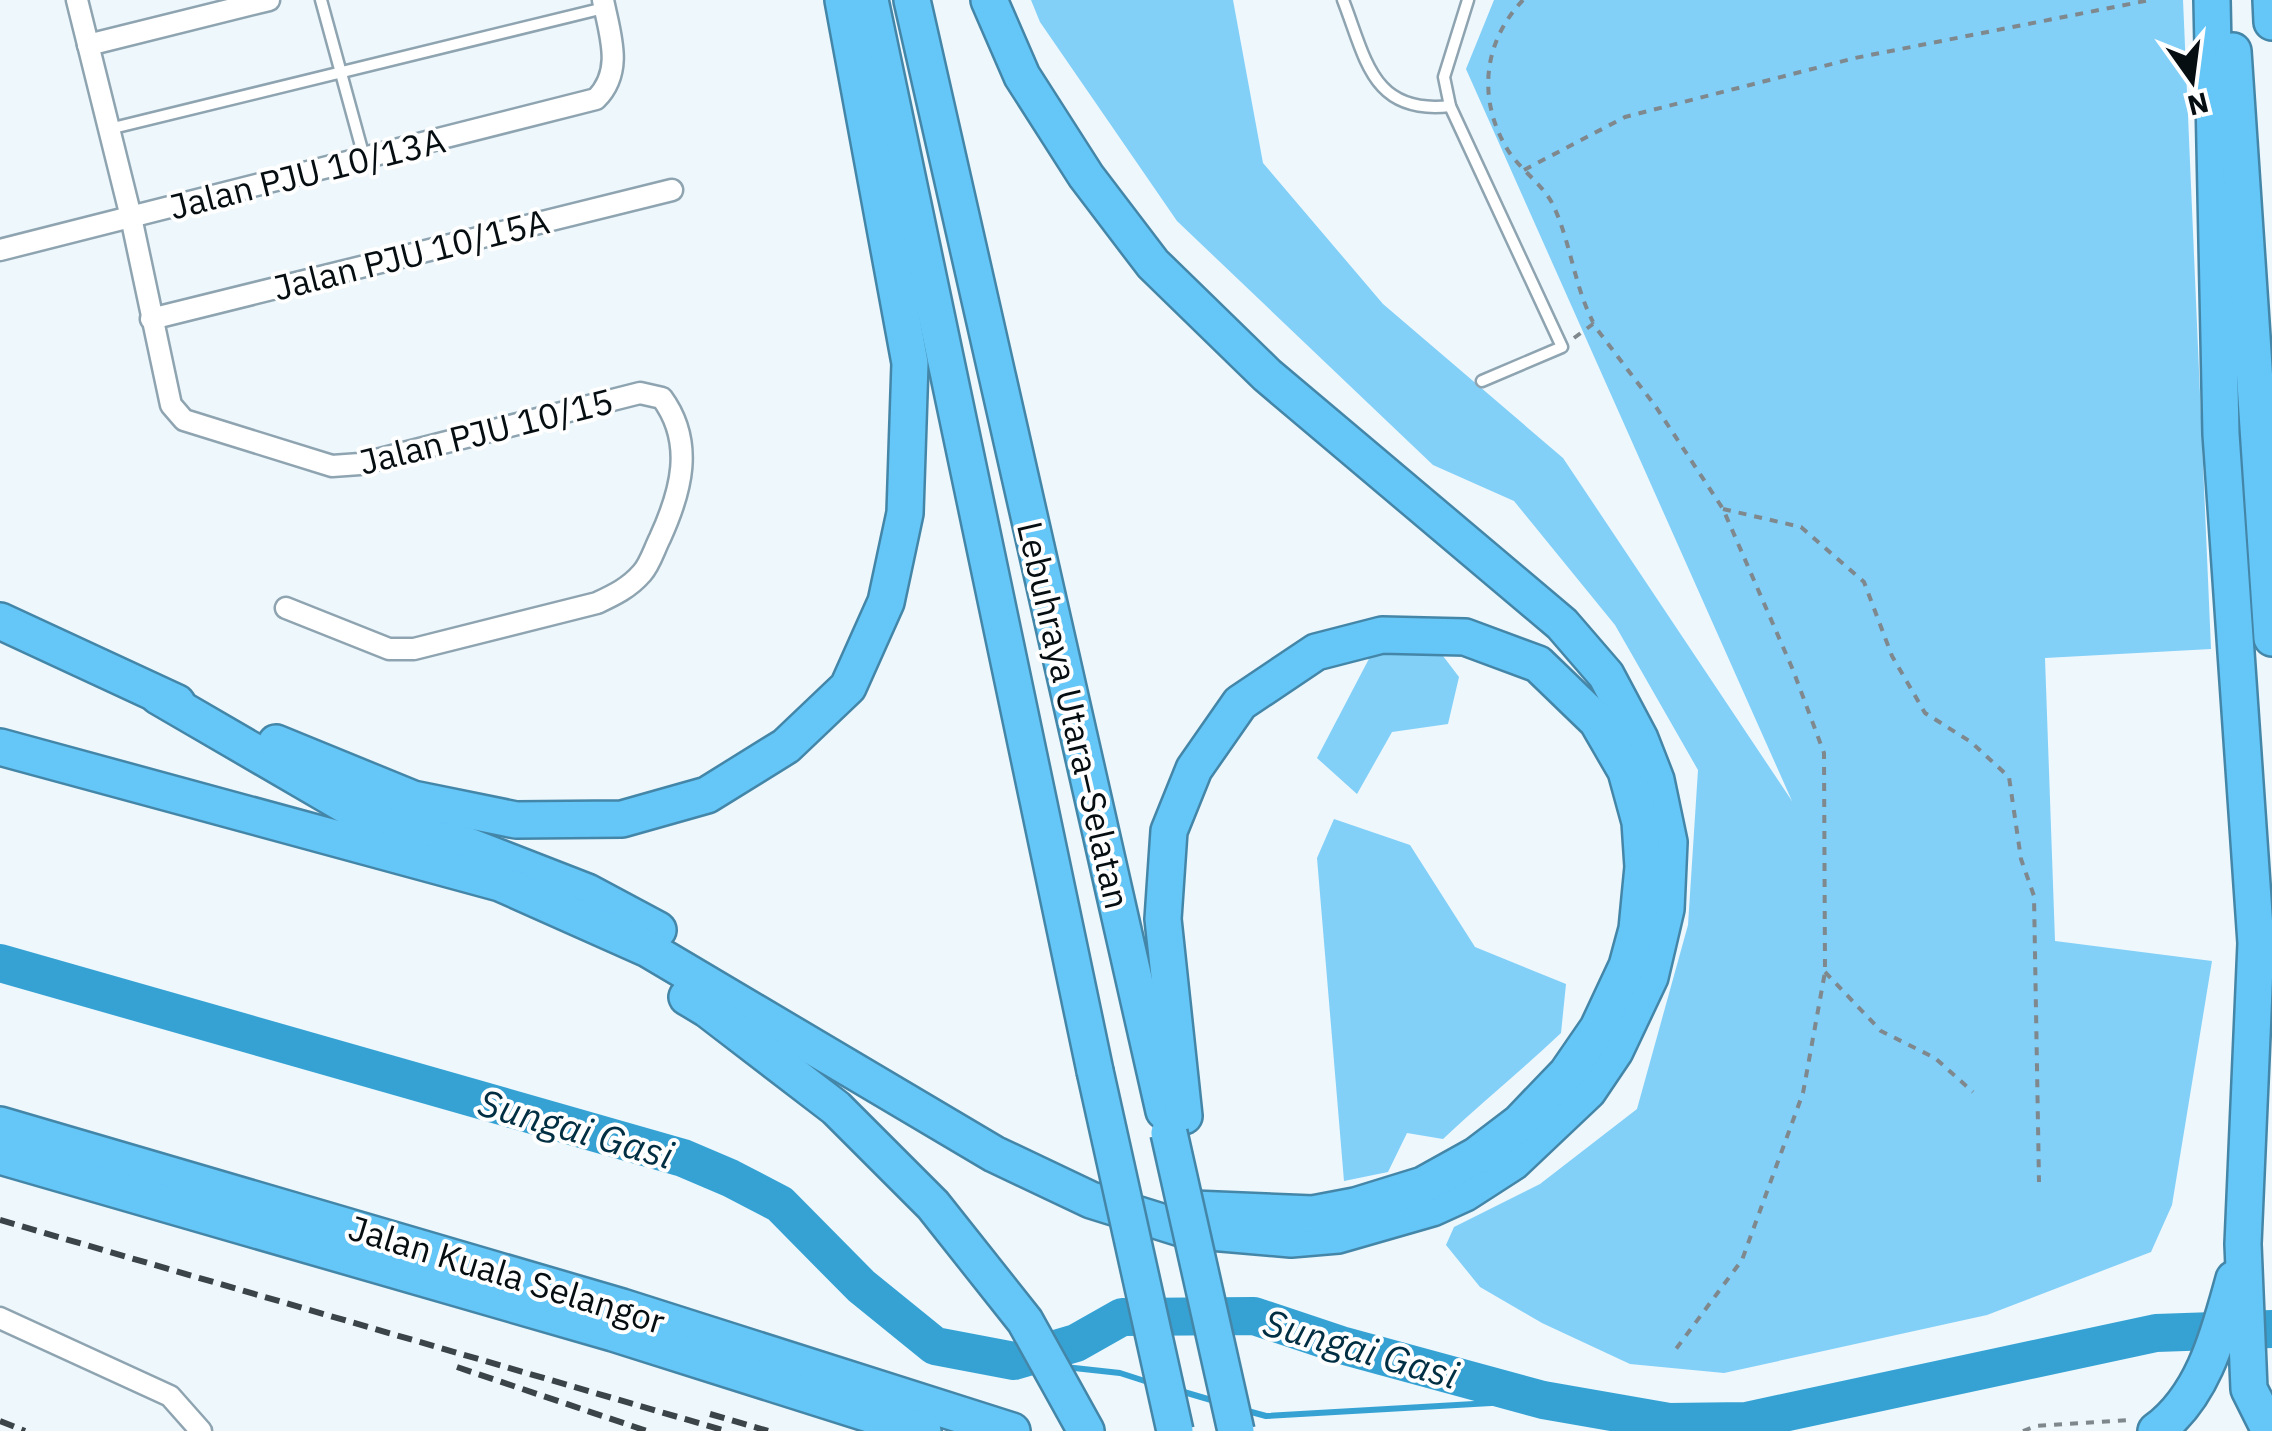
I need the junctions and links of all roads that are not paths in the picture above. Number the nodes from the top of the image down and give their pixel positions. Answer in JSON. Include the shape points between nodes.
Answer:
{"nodes":[{"id":1,"x":77,"y":0,"type":"edge"},
{"id":2,"x":269,"y":0,"type":"edge"},
{"id":3,"x":321,"y":0,"type":"edge"},
{"id":4,"x":843,"y":0,"type":"edge"},
{"id":5,"x":870,"y":0,"type":"edge"},
{"id":6,"x":912,"y":0,"type":"edge"},
{"id":7,"x":989,"y":0,"type":"edge"},
{"id":8,"x":1343,"y":0,"type":"edge"},
{"id":9,"x":1468,"y":0,"type":"edge"},
{"id":10,"x":2212,"y":0,"type":"edge"},
{"id":11,"x":2227,"y":0,"type":"edge"},
{"id":12,"x":2271,"y":0,"type":"edge"},
{"id":13,"x":604,"y":4,"type":"edge"},
{"id":14,"x":2272,"y":22,"type":"edge"},
{"id":15,"x":88,"y":45,"type":"junction"},
{"id":16,"x":341,"y":72,"type":"junction"},
{"id":17,"x":1450,"y":106,"type":"junction"},
{"id":18,"x":109,"y":129,"type":"junction"},
{"id":19,"x":364,"y":158,"type":"junction"},
{"id":20,"x":672,"y":190,"type":"dead end"},
{"id":21,"x":130,"y":217,"type":"junction"},
{"id":22,"x":0,"y":250,"type":"edge"},
{"id":23,"x":150,"y":318,"type":"junction"},
{"id":24,"x":1482,"y":380,"type":"dead end"},
{"id":25,"x":286,"y":608,"type":"dead end"},
{"id":26,"x":0,"y":620,"type":"edge"},
{"id":27,"x":2272,"y":638,"type":"edge"},
{"id":28,"x":158,"y":696,"type":"junction"},
{"id":29,"x":0,"y":747,"type":"edge"},
{"id":30,"x":384,"y":853,"type":"junction"},
{"id":31,"x":0,"y":1124,"type":"edge"},
{"id":32,"x":1177,"y":1124,"type":"junction"},
{"id":33,"x":0,"y":1156,"type":"edge"},
{"id":34,"x":0,"y":1318,"type":"edge"},
{"id":35,"x":2231,"y":1354,"type":"junction"},
{"id":36,"x":2272,"y":1427,"type":"edge"},
{"id":37,"x":2159,"y":1429,"type":"edge"},
{"id":38,"x":201,"y":1431,"type":"edge"},
{"id":39,"x":923,"y":1431,"type":"edge"},
{"id":40,"x":1012,"y":1431,"type":"edge"},
{"id":41,"x":1086,"y":1431,"type":"edge"},
{"id":42,"x":1175,"y":1431,"type":"edge"},
{"id":43,"x":1236,"y":1431,"type":"edge"}],
"edges":[{"from":1,"to":15,"type":"street","name":"Jalan PJU 10/15"},
{"from":2,"to":15,"type":"street"},
{"from":3,"to":16,"type":"lane"},
{"from":4,"to":28,"type":"highway","via":[[910,363],[905,512],[886,602],[848,687],[786,746],[707,795],[622,819],[516,820],[413,799]]},
{"from":5,"to":42,"type":"highway","name":"Lebuhraya Utara–Selatan","bridge":true},
{"from":6,"to":32,"type":"highway","name":"Lebuhraya Utara–Selatan"},
{"from":7,"to":30,"type":"highway","via":[[1022,76],[1153,264],[1267,374],[1562,624],[1606,675],[1652,769],[1670,859],[1650,977],[1598,1076],[1513,1162],[1432,1208],[1311,1238],[1187,1230],[1091,1200],[994,1154],[648,949],[500,882]]},
{"from":8,"to":17,"type":"lane","via":[[1372,75],[1392,99]]},
{"from":9,"to":17,"type":"lane","via":[[1444,77]]},
{"from":10,"to":35,"type":"highway","via":[[2220,434],[2256,943],[2257,1035]]},
{"from":11,"to":27,"type":"highway"},
{"from":12,"to":14,"type":"highway"},
{"from":13,"to":16,"type":"lane"},
{"from":13,"to":19,"type":"street","name":"Jalan PJU 10/13A","via":[[613,70],[610,86],[596,99]]},
{"from":15,"to":18,"type":"street","name":"Jalan PJU 10/15"},
{"from":16,"to":18,"type":"lane"},
{"from":16,"to":19,"type":"lane"},
{"from":17,"to":24,"type":"lane","via":[[1562,346]]},
{"from":18,"to":21,"type":"street","name":"Jalan PJU 10/15"},
{"from":19,"to":21,"type":"street","name":"Jalan PJU 10/13A"},
{"from":20,"to":23,"type":"street","name":"Jalan PJU 10/15A"},
{"from":21,"to":22,"type":"street","name":"Jalan PJU 10/13A"},
{"from":21,"to":23,"type":"street","name":"Jalan PJU 10/15"},
{"from":23,"to":25,"type":"street","name":"Jalan PJU 10/15","via":[[172,405],[184,420],[332,466],[640,394],[662,398],[674,414],[684,459],[679,487],[645,570],[597,604],[414,649],[389,649]]},
{"from":26,"to":28,"type":"highway"},
{"from":28,"to":32,"type":"highway","via":[[354,810],[587,892],[1081,1175],[1159,1206],[1301,1214],[1396,1194],[1477,1155],[1555,1088],[1612,1003],[1636,929],[1643,867],[1635,798],[1597,721],[1538,664],[1465,637],[1382,635],[1316,652],[1240,703],[1194,769],[1169,831],[1163,919]]},
{"from":29,"to":30,"type":"highway"},
{"from":30,"to":41,"type":"highway","via":[[576,934],[707,1009],[836,1108],[933,1205],[1025,1321]]},
{"from":31,"to":40,"type":"highway","name":"Jalan Kuala Selangor","via":[[622,1307]]},
{"from":32,"to":43,"type":"highway","name":"Lebuhraya Utara–Selatan","bridge":true},
{"from":33,"to":39,"type":"highway","name":"Jalan Kuala Selangor","via":[[613,1333]]},
{"from":34,"to":38,"type":"street","via":[[170,1396]]},
{"from":35,"to":36,"type":"highway"},
{"from":35,"to":37,"type":"highway"}]}
